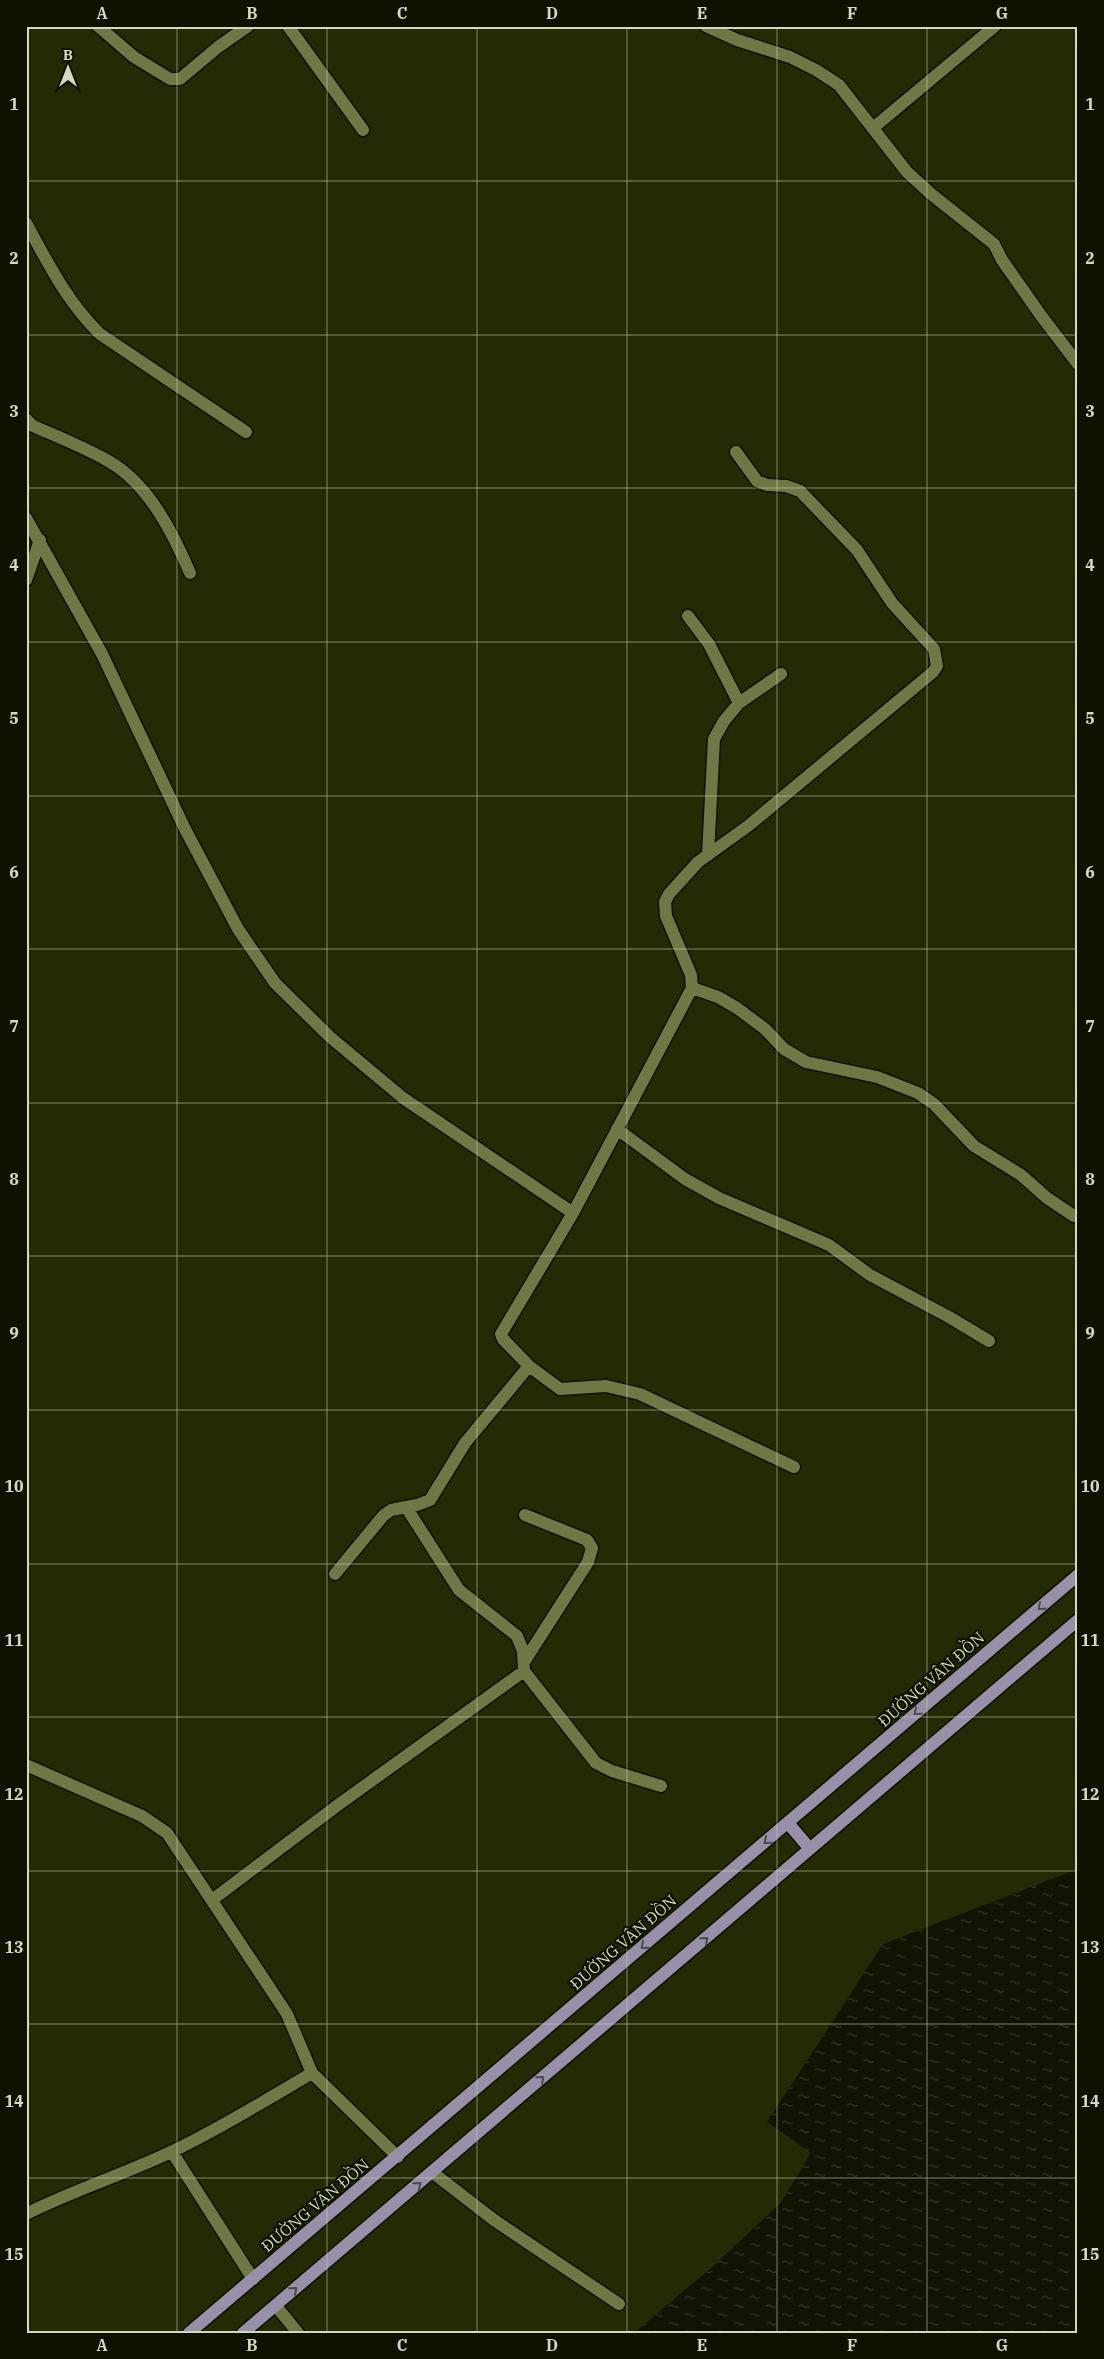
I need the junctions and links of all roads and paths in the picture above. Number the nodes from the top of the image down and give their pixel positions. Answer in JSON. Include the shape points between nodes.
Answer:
{"nodes":[{"id":1,"x":98,"y":26,"type":"edge"},
{"id":2,"x":248,"y":26,"type":"edge"},
{"id":3,"x":288,"y":26,"type":"edge"},
{"id":4,"x":706,"y":26,"type":"edge"},
{"id":5,"x":995,"y":26,"type":"edge"},
{"id":6,"x":873,"y":128,"type":"junction"},
{"id":7,"x":363,"y":130,"type":"dead end"},
{"id":8,"x":26,"y":223,"type":"edge"},
{"id":9,"x":1078,"y":364,"type":"edge"},
{"id":10,"x":28,"y":426,"type":"edge"},
{"id":11,"x":246,"y":432,"type":"dead end"},
{"id":12,"x":736,"y":452,"type":"dead end"},
{"id":13,"x":26,"y":518,"type":"edge"},
{"id":14,"x":40,"y":540,"type":"junction"},
{"id":15,"x":190,"y":573,"type":"dead end"},
{"id":16,"x":26,"y":580,"type":"edge"},
{"id":17,"x":688,"y":616,"type":"dead end"},
{"id":18,"x":781,"y":674,"type":"dead end"},
{"id":19,"x":739,"y":703,"type":"junction"},
{"id":20,"x":708,"y":855,"type":"junction"},
{"id":21,"x":692,"y":988,"type":"junction"},
{"id":22,"x":617,"y":1129,"type":"junction"},
{"id":23,"x":573,"y":1213,"type":"junction"},
{"id":24,"x":1074,"y":1216,"type":"dead end"},
{"id":25,"x":989,"y":1342,"type":"dead end"},
{"id":26,"x":529,"y":1366,"type":"junction"},
{"id":27,"x":794,"y":1466,"type":"dead end"},
{"id":28,"x":406,"y":1507,"type":"junction"},
{"id":29,"x":525,"y":1514,"type":"dead end"},
{"id":30,"x":335,"y":1574,"type":"dead end"},
{"id":31,"x":1078,"y":1575,"type":"edge"},
{"id":32,"x":1078,"y":1620,"type":"edge"},
{"id":33,"x":524,"y":1666,"type":"junction"},
{"id":34,"x":26,"y":1765,"type":"edge"},
{"id":35,"x":661,"y":1786,"type":"dead end"},
{"id":36,"x":788,"y":1823,"type":"junction"},
{"id":37,"x":810,"y":1849,"type":"junction"},
{"id":38,"x":212,"y":1900,"type":"junction"},
{"id":39,"x":312,"y":2073,"type":"junction"},
{"id":40,"x":172,"y":2152,"type":"junction"},
{"id":41,"x":398,"y":2157,"type":"junction"},
{"id":42,"x":432,"y":2172,"type":"junction"},
{"id":43,"x":26,"y":2214,"type":"edge"},
{"id":44,"x":253,"y":2279,"type":"junction"},
{"id":45,"x":619,"y":2304,"type":"dead end"},
{"id":46,"x":276,"y":2306,"type":"junction"},
{"id":47,"x":189,"y":2333,"type":"edge"},
{"id":48,"x":243,"y":2333,"type":"edge"},
{"id":49,"x":298,"y":2333,"type":"edge"}],
"edges":[{"from":1,"to":2,"type":"street","via":[[134,57],[170,79],[180,79]]},
{"from":3,"to":7,"type":"street"},
{"from":4,"to":6,"type":"street","via":[[816,70],[839,85]]},
{"from":5,"to":6,"type":"street"},
{"from":6,"to":9,"type":"street","via":[[913,177],[994,244],[1036,309]]},
{"from":8,"to":11,"type":"street","via":[[64,292],[100,334]]},
{"from":10,"to":15,"type":"street","via":[[111,462],[130,478],[153,504]]},
{"from":12,"to":20,"type":"street","via":[[757,481],[800,491],[857,550],[895,606],[934,648],[937,666],[748,826]]},
{"from":13,"to":14,"type":"street"},
{"from":14,"to":16,"type":"street"},
{"from":14,"to":23,"type":"street","via":[[102,654],[185,829],[238,929],[275,983],[330,1037],[403,1098]]},
{"from":17,"to":19,"type":"street","via":[[709,644]]},
{"from":18,"to":19,"type":"street"},
{"from":19,"to":20,"type":"street","via":[[714,739]]},
{"from":20,"to":21,"type":"street","via":[[665,902],[666,916],[691,974]]},
{"from":21,"to":22,"type":"street"},
{"from":21,"to":24,"type":"street","via":[[737,1008],[765,1029],[784,1049],[806,1062],[877,1077],[918,1092],[974,1146],[1021,1175]]},
{"from":22,"to":23,"type":"street"},
{"from":22,"to":25,"type":"street","via":[[685,1179],[719,1198],[829,1245],[877,1280]]},
{"from":23,"to":26,"type":"street","via":[[502,1330],[503,1339]]},
{"from":26,"to":27,"type":"street","via":[[560,1389],[606,1386],[640,1394]]},
{"from":26,"to":28,"type":"street","via":[[465,1443],[430,1500]]},
{"from":28,"to":30,"type":"street","via":[[391,1510],[383,1516]]},
{"from":28,"to":33,"type":"street","via":[[459,1590],[517,1636]]},
{"from":29,"to":33,"type":"street","via":[[587,1540],[592,1548],[588,1562]]},
{"from":31,"to":36,"type":"main road","name":"ĐƯỜNG VÂN ĐỒN","one_way":true},
{"from":32,"to":37,"type":"main road"},
{"from":33,"to":35,"type":"street","via":[[596,1763]]},
{"from":33,"to":38,"type":"street"},
{"from":34,"to":38,"type":"street","via":[[142,1816],[167,1833]]},
{"from":36,"to":37,"type":"main road"},
{"from":36,"to":41,"type":"main road","name":"ĐƯỜNG VÂN ĐỒN","one_way":true},
{"from":42,"to":37,"type":"main road","one_way":true},
{"from":38,"to":39,"type":"street","via":[[287,2014]]},
{"from":39,"to":40,"type":"street"},
{"from":39,"to":41,"type":"street"},
{"from":40,"to":43,"type":"street"},
{"from":40,"to":44,"type":"street"},
{"from":41,"to":44,"type":"main road","name":"ĐƯỜNG VÂN ĐỒN"},
{"from":42,"to":45,"type":"street","via":[[494,2220]]},
{"from":46,"to":42,"type":"main road","one_way":true},
{"from":44,"to":47,"type":"main road","name":"ĐƯỜNG VÂN ĐỒN"},
{"from":46,"to":48,"type":"main road"},
{"from":46,"to":49,"type":"street"}]}
